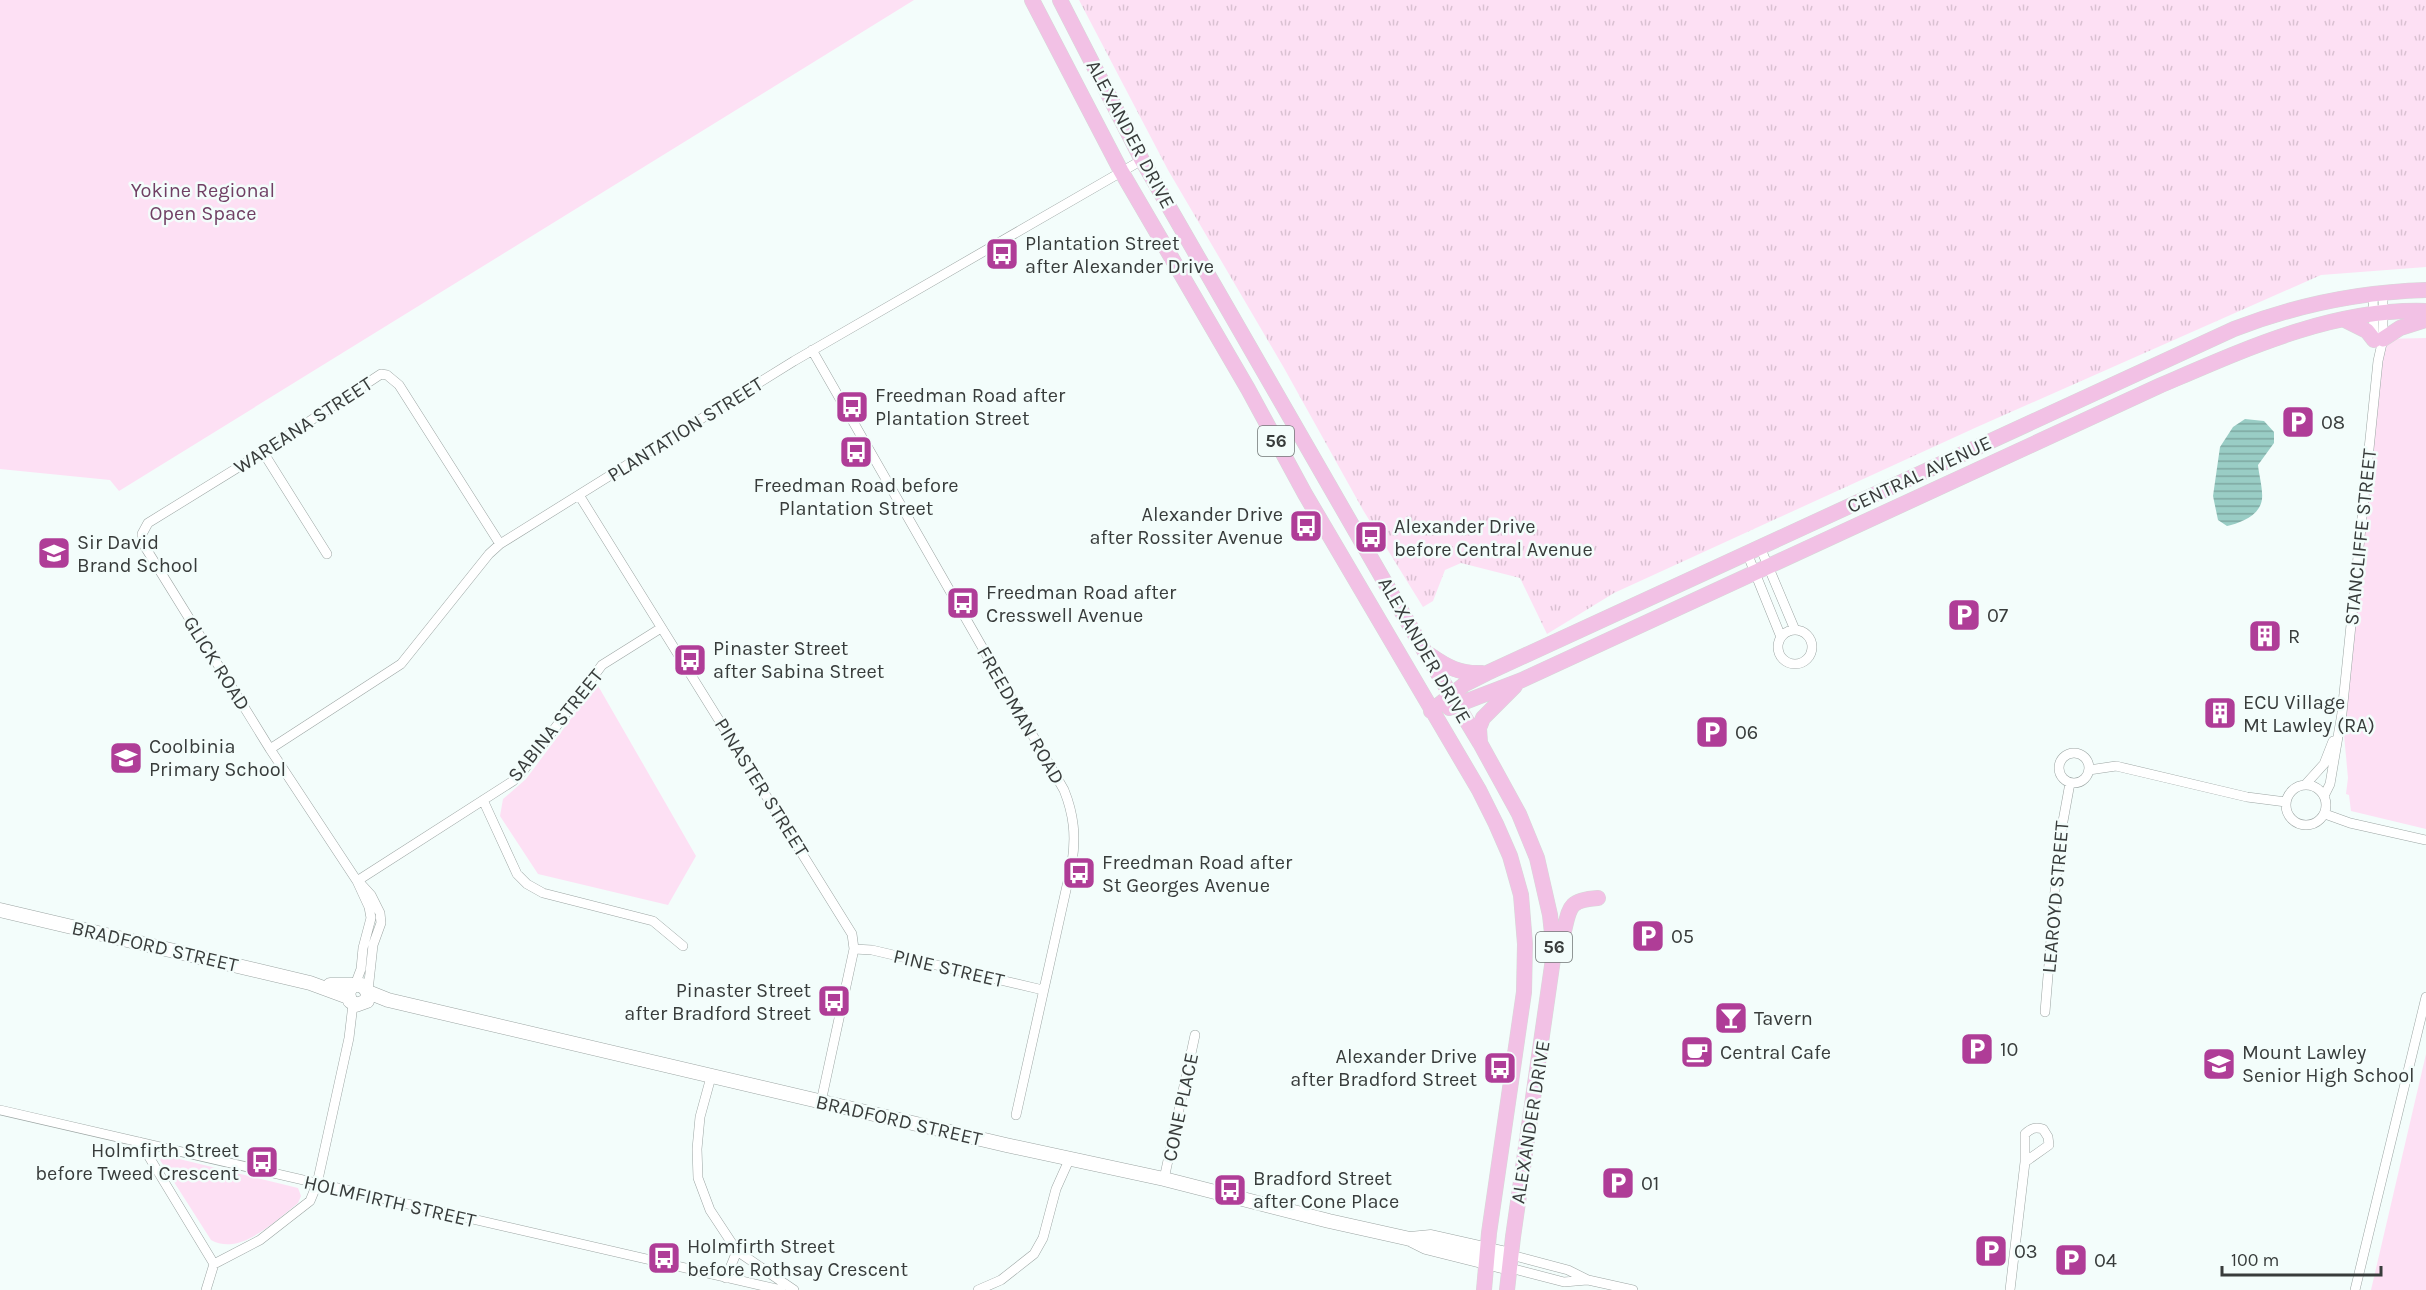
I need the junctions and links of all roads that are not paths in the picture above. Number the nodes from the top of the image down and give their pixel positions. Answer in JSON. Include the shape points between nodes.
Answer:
{"nodes":[{"id":1,"x":1032,"y":0,"type":"edge"},
{"id":2,"x":1060,"y":0,"type":"edge"},
{"id":3,"x":1142,"y":160,"type":"junction"},
{"id":4,"x":1121,"y":171,"type":"junction"},
{"id":5,"x":2426,"y":290,"type":"edge"},
{"id":6,"x":2378,"y":293,"type":"junction"},
{"id":7,"x":2426,"y":311,"type":"edge"},
{"id":8,"x":2379,"y":313,"type":"junction"},
{"id":9,"x":2343,"y":319,"type":"junction"},
{"id":10,"x":2426,"y":320,"type":"edge"},
{"id":11,"x":2378,"y":339,"type":"junction"},
{"id":12,"x":812,"y":350,"type":"junction"},
{"id":13,"x":263,"y":452,"type":"junction"},
{"id":14,"x":579,"y":495,"type":"junction"},
{"id":15,"x":142,"y":534,"type":"joint"},
{"id":16,"x":500,"y":544,"type":"junction"},
{"id":17,"x":1753,"y":550,"type":"junction"},
{"id":18,"x":327,"y":554,"type":"dead end"},
{"id":19,"x":1762,"y":569,"type":"junction"},
{"id":20,"x":661,"y":628,"type":"junction"},
{"id":21,"x":1795,"y":630,"type":"junction"},
{"id":22,"x":1781,"y":637,"type":"junction"},
{"id":23,"x":1425,"y":652,"type":"junction"},
{"id":24,"x":1488,"y":673,"type":"junction"},
{"id":25,"x":1522,"y":680,"type":"junction"},
{"id":26,"x":1454,"y":700,"type":"junction"},
{"id":27,"x":1432,"y":712,"type":"junction"},
{"id":28,"x":2342,"y":713,"type":"junction"},
{"id":29,"x":1480,"y":743,"type":"junction"},
{"id":30,"x":270,"y":749,"type":"junction"},
{"id":31,"x":2089,"y":770,"type":"junction"},
{"id":32,"x":2070,"y":783,"type":"junction"},
{"id":33,"x":2305,"y":785,"type":"junction"},
{"id":34,"x":2324,"y":796,"type":"junction"},
{"id":35,"x":483,"y":800,"type":"junction"},
{"id":36,"x":2286,"y":802,"type":"junction"},
{"id":37,"x":2325,"y":814,"type":"junction"},
{"id":38,"x":2426,"y":840,"type":"edge"},
{"id":39,"x":357,"y":881,"type":"junction"},
{"id":40,"x":1598,"y":898,"type":"dead end"},
{"id":41,"x":0,"y":910,"type":"edge"},
{"id":42,"x":683,"y":946,"type":"dead end"},
{"id":43,"x":854,"y":949,"type":"junction"},
{"id":44,"x":1554,"y":952,"type":"junction"},
{"id":45,"x":1043,"y":990,"type":"junction"},
{"id":46,"x":359,"y":995,"type":"junction"},
{"id":47,"x":2426,"y":997,"type":"edge"},
{"id":48,"x":2045,"y":1012,"type":"dead end"},
{"id":49,"x":1195,"y":1035,"type":"dead end"},
{"id":50,"x":711,"y":1077,"type":"junction"},
{"id":51,"x":821,"y":1102,"type":"junction"},
{"id":52,"x":0,"y":1110,"type":"edge"},
{"id":53,"x":1016,"y":1115,"type":"dead end"},
{"id":54,"x":140,"y":1142,"type":"junction"},
{"id":55,"x":1070,"y":1160,"type":"junction"},
{"id":56,"x":2025,"y":1162,"type":"dead end"},
{"id":57,"x":1164,"y":1179,"type":"junction"},
{"id":58,"x":316,"y":1184,"type":"junction"},
{"id":59,"x":737,"y":1251,"type":"junction"},
{"id":60,"x":1487,"y":1255,"type":"junction"},
{"id":61,"x":1511,"y":1261,"type":"junction"},
{"id":62,"x":214,"y":1264,"type":"junction"},
{"id":63,"x":726,"y":1278,"type":"junction"},
{"id":64,"x":206,"y":1290,"type":"edge"},
{"id":65,"x":781,"y":1290,"type":"edge"},
{"id":66,"x":794,"y":1290,"type":"edge"},
{"id":67,"x":978,"y":1290,"type":"edge"},
{"id":68,"x":1484,"y":1290,"type":"edge"},
{"id":69,"x":1508,"y":1290,"type":"edge"},
{"id":70,"x":1633,"y":1290,"type":"edge"},
{"id":71,"x":2010,"y":1290,"type":"edge"},
{"id":72,"x":2355,"y":1290,"type":"edge"}],
"edges":[{"from":1,"to":4,"type":"main road","name":"ALEXANDER DRIVE","number":"56"},
{"from":2,"to":3,"type":"main road","name":"ALEXANDER DRIVE","number":"56"},
{"from":3,"to":4,"type":"street","name":"PLANTATION STREET"},
{"from":3,"to":23,"type":"main road","name":"ALEXANDER DRIVE","number":"56"},
{"from":4,"to":12,"type":"street","name":"PLANTATION STREET"},
{"from":4,"to":27,"type":"main road","name":"ALEXANDER DRIVE","number":"56"},
{"from":5,"to":6,"type":"main road","name":"CENTRAL AVENUE"},
{"from":6,"to":8,"type":"street","name":"STANCLIFFE STREET"},
{"from":6,"to":17,"type":"main road","name":"CENTRAL AVENUE","via":[[2307,305],[2234,329]]},
{"from":7,"to":8,"type":"main road","name":"CENTRAL AVENUE"},
{"from":8,"to":9,"type":"main road","name":"CENTRAL AVENUE"},
{"from":8,"to":11,"type":"street","name":"STANCLIFFE STREET"},
{"from":9,"to":11,"type":"main road"},
{"from":9,"to":19,"type":"main road","name":"CENTRAL AVENUE","via":[[2266,342],[2159,386]]},
{"from":10,"to":11,"type":"main road"},
{"from":11,"to":28,"type":"street","name":"STANCLIFFE STREET"},
{"from":12,"to":14,"type":"street","name":"PLANTATION STREET"},
{"from":12,"to":45,"type":"street","name":"FREEDMAN ROAD","via":[[1070,805],[1074,854]]},
{"from":13,"to":15,"type":"street","name":"WAREANA STREET","via":[[148,523]]},
{"from":13,"to":16,"type":"street","name":"WAREANA STREET","via":[[381,374],[387,375],[399,385]]},
{"from":13,"to":18,"type":"street"},
{"from":14,"to":16,"type":"street","name":"PLANTATION STREET"},
{"from":14,"to":20,"type":"street","name":"PINASTER STREET"},
{"from":15,"to":30,"type":"street","name":"GLICK ROAD","via":[[142,542]]},
{"from":16,"to":30,"type":"street","name":"PLANTATION STREET","via":[[401,664]]},
{"from":17,"to":19,"type":"street"},
{"from":17,"to":19,"type":"street"},
{"from":17,"to":24,"type":"main road","name":"CENTRAL AVENUE"},
{"from":19,"to":21,"type":"street"},
{"from":19,"to":22,"type":"street"},
{"from":19,"to":25,"type":"main road","name":"CENTRAL AVENUE"},
{"from":20,"to":35,"type":"street","name":"SABINA STREET","via":[[602,665],[523,771]]},
{"from":20,"to":43,"type":"street","name":"PINASTER STREET","via":[[846,922]]},
{"from":21,"to":22,"type":"street"},
{"from":21,"to":22,"type":"street","via":[[1808,635],[1812,644],[1810,655],[1802,663],[1791,664],[1782,658],[1778,648]]},
{"from":23,"to":24,"type":"main road","via":[[1462,673]]},
{"from":23,"to":26,"type":"main road","name":"ALEXANDER DRIVE","number":"56"},
{"from":24,"to":26,"type":"main road","name":"CENTRAL AVENUE"},
{"from":25,"to":26,"type":"main road","name":"CENTRAL AVENUE"},
{"from":25,"to":29,"type":"main road","via":[[1485,714],[1479,728]]},
{"from":26,"to":27,"type":"main road","name":"CENTRAL AVENUE"},
{"from":26,"to":29,"type":"main road","name":"ALEXANDER DRIVE","number":"56"},
{"from":27,"to":60,"type":"main road","name":"ALEXANDER DRIVE","number":"56","via":[[1496,824],[1521,896],[1524,992]]},
{"from":28,"to":33,"type":"street","name":"STANCLIFFE STREET","via":[[2324,764]]},
{"from":28,"to":34,"type":"street","name":"STANCLIFFE STREET","via":[[2330,784]]},
{"from":29,"to":44,"type":"main road","name":"ALEXANDER DRIVE","number":"56","via":[[1519,814],[1537,858],[1551,915]]},
{"from":30,"to":39,"type":"street","name":"GLICK ROAD"},
{"from":31,"to":32,"type":"street","via":[[2082,781]]},
{"from":31,"to":32,"type":"street","via":[[2084,757],[2067,755],[2059,770]]},
{"from":31,"to":36,"type":"street","via":[[2116,766],[2256,799]]},
{"from":32,"to":48,"type":"street","name":"LEAROYD STREET","via":[[2059,843]]},
{"from":33,"to":34,"type":"street","via":[[2318,789]]},
{"from":33,"to":36,"type":"street","name":"STANCLIFFE STREET","via":[[2291,791]]},
{"from":34,"to":37,"type":"street","name":"STANCLIFFE STREET"},
{"from":35,"to":39,"type":"street","name":"SABINA STREET"},
{"from":35,"to":42,"type":"street","via":[[517,874],[527,884],[543,893],[653,921]]},
{"from":36,"to":37,"type":"street","via":[[2292,820],[2303,826],[2316,823]]},
{"from":37,"to":38,"type":"street"},
{"from":39,"to":46,"type":"street","name":"GLICK ROAD","via":[[371,918],[363,948]]},
{"from":39,"to":46,"type":"street","name":"GLICK ROAD","via":[[372,895],[381,923]]},
{"from":40,"to":44,"type":"main road","via":[[1578,901],[1569,908],[1563,938]]},
{"from":41,"to":46,"type":"street","name":"BRADFORD STREET"},
{"from":43,"to":45,"type":"street","name":"PINE STREET"},
{"from":43,"to":51,"type":"street","name":"PINASTER STREET"},
{"from":44,"to":61,"type":"main road","name":"ALEXANDER DRIVE","number":"56"},
{"from":45,"to":53,"type":"street","name":"FREEDMAN ROAD"},
{"from":46,"to":50,"type":"street","name":"BRADFORD STREET"},
{"from":46,"to":58,"type":"street","via":[[355,1028],[349,1038]]},
{"from":47,"to":72,"type":"street"},
{"from":49,"to":57,"type":"street","name":"CONE PLACE"},
{"from":50,"to":51,"type":"street","name":"BRADFORD STREET"},
{"from":50,"to":59,"type":"street","via":[[700,1117],[698,1178],[710,1210]]},
{"from":51,"to":55,"type":"street","name":"BRADFORD STREET"},
{"from":52,"to":54,"type":"street","name":"HOLMFIRTH STREET"},
{"from":54,"to":58,"type":"street","name":"HOLMFIRTH STREET"},
{"from":54,"to":62,"type":"street"},
{"from":55,"to":57,"type":"street","name":"BRADFORD STREET"},
{"from":55,"to":67,"type":"street","via":[[1034,1254],[1000,1280]]},
{"from":56,"to":71,"type":"street"},
{"from":57,"to":60,"type":"street","name":"BRADFORD STREET","via":[[1410,1239],[1426,1247]]},
{"from":58,"to":62,"type":"street","via":[[310,1201],[260,1240]]},
{"from":58,"to":63,"type":"street","name":"HOLMFIRTH STREET"},
{"from":59,"to":63,"type":"street"},
{"from":59,"to":66,"type":"street"},
{"from":60,"to":61,"type":"street","name":"BRADFORD STREET"},
{"from":60,"to":68,"type":"main road","name":"ALEXANDER DRIVE","number":"56"},
{"from":61,"to":69,"type":"main road","name":"ALEXANDER DRIVE","number":"56"},
{"from":61,"to":70,"type":"street","name":"BRADFORD STREET","via":[[1564,1282],[1588,1280]]},
{"from":62,"to":64,"type":"street"},
{"from":63,"to":65,"type":"street","name":"HOLMFIRTH STREET"}]}
